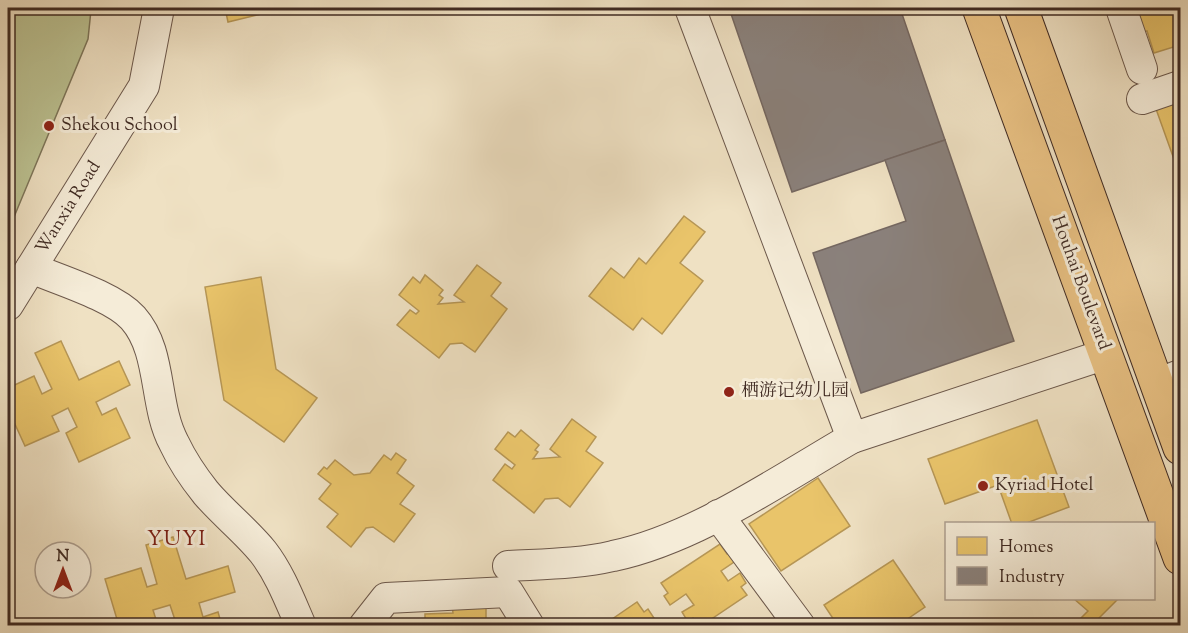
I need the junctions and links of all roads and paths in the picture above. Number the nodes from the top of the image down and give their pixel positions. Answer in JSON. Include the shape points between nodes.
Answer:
{"nodes":[{"id":1,"x":159,"y":8,"type":"edge"},
{"id":2,"x":690,"y":8,"type":"edge"},
{"id":3,"x":978,"y":8,"type":"edge"},
{"id":4,"x":1021,"y":8,"type":"edge"},
{"id":5,"x":1121,"y":8,"type":"edge"},
{"id":6,"x":1142,"y":69,"type":"dead end"},
{"id":7,"x":1180,"y":86,"type":"edge"},
{"id":8,"x":1142,"y":99,"type":"dead end"},
{"id":9,"x":31,"y":268,"type":"junction"},
{"id":10,"x":8,"y":305,"type":"edge"},
{"id":11,"x":1106,"y":354,"type":"junction"},
{"id":12,"x":1169,"y":380,"type":"edge"},
{"id":13,"x":852,"y":438,"type":"junction"},
{"id":14,"x":1180,"y":448,"type":"edge"},
{"id":15,"x":718,"y":515,"type":"junction"},
{"id":16,"x":1180,"y":558,"type":"edge"},
{"id":17,"x":508,"y":566,"type":"dead end"},
{"id":18,"x":301,"y":626,"type":"edge"},
{"id":19,"x":364,"y":626,"type":"edge"},
{"id":20,"x":529,"y":626,"type":"edge"},
{"id":21,"x":800,"y":626,"type":"edge"}],
"edges":[{"from":1,"to":9,"type":"street","name":"Wanxia Road","via":[[144,86]]},
{"from":2,"to":13,"type":"street"},
{"from":3,"to":11,"type":"main road","name":"Houhai Boulevard"},
{"from":4,"to":12,"type":"main road"},
{"from":5,"to":6,"type":"street"},
{"from":7,"to":8,"type":"street"},
{"from":9,"to":10,"type":"street","name":"Wanxia Road"},
{"from":9,"to":18,"type":"street","via":[[111,301],[142,329],[151,350],[172,441],[207,493],[264,554]]},
{"from":11,"to":13,"type":"street"},
{"from":11,"to":16,"type":"main road","name":"Houhai Boulevard"},
{"from":12,"to":14,"type":"main road"},
{"from":13,"to":15,"type":"street"},
{"from":15,"to":17,"type":"street","via":[[669,538],[613,556]]},
{"from":15,"to":21,"type":"street"},
{"from":19,"to":20,"type":"street","via":[[386,598],[508,592]]}]}
